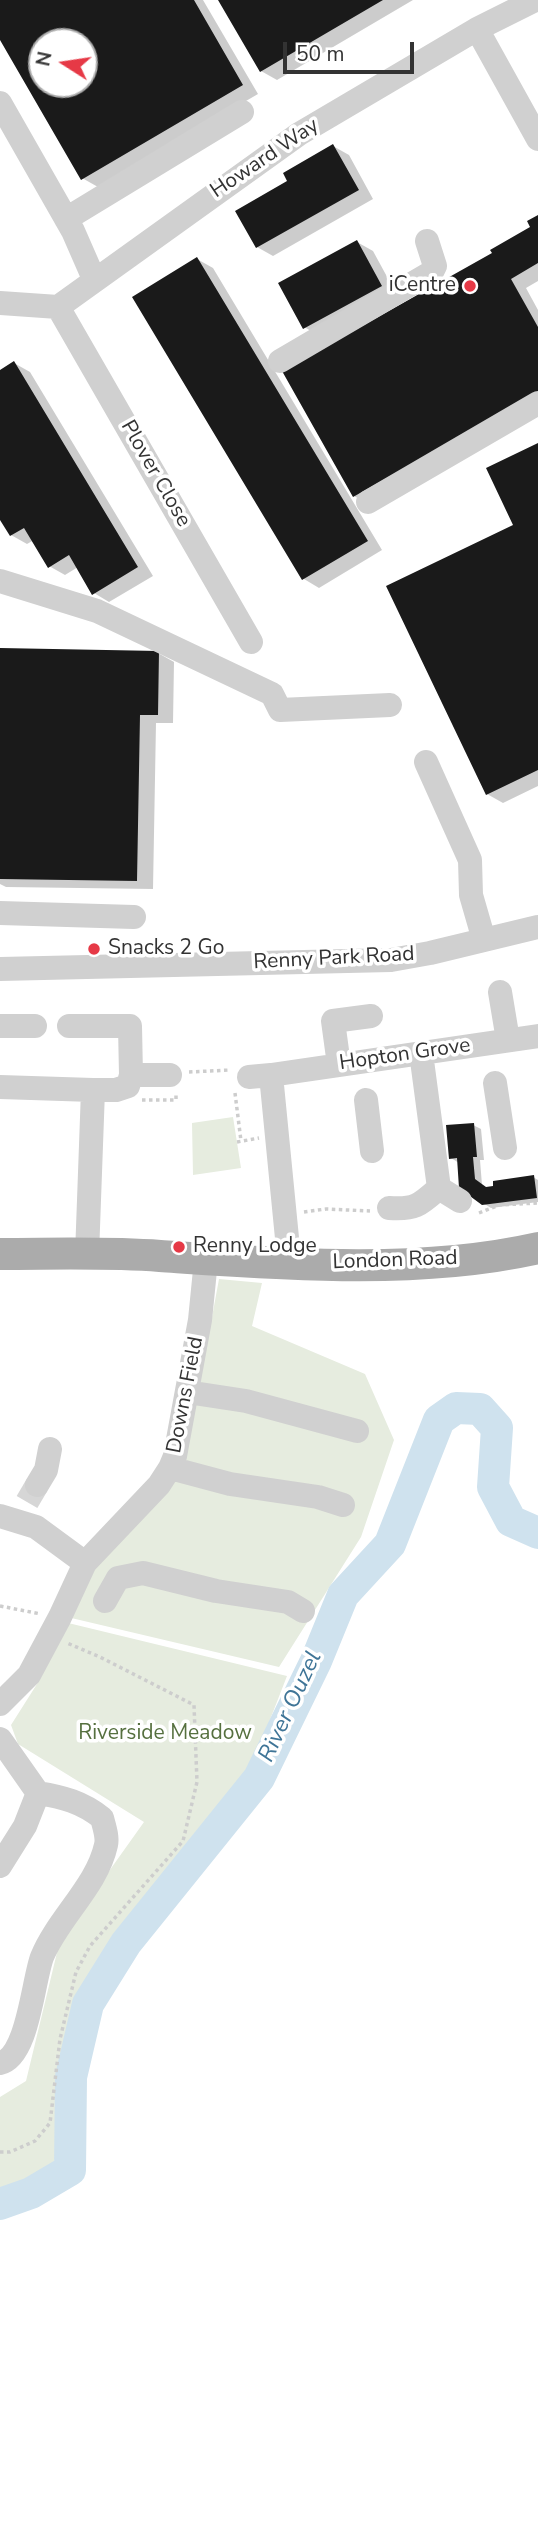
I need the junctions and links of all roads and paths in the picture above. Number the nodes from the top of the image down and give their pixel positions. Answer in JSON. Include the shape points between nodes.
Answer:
{"nodes":[{"id":1,"x":535,"y":0,"type":"edge"},
{"id":2,"x":477,"y":29,"type":"junction"},
{"id":3,"x":0,"y":103,"type":"edge"},
{"id":4,"x":242,"y":112,"type":"dead end"},
{"id":5,"x":538,"y":139,"type":"edge"},
{"id":6,"x":66,"y":219,"type":"junction"},
{"id":7,"x":427,"y":241,"type":"dead end"},
{"id":8,"x":94,"y":279,"type":"junction"},
{"id":9,"x":0,"y":303,"type":"edge"},
{"id":10,"x":58,"y":307,"type":"junction"},
{"id":11,"x":281,"y":361,"type":"dead end"},
{"id":12,"x":538,"y":402,"type":"edge"},
{"id":13,"x":368,"y":502,"type":"dead end"},
{"id":14,"x":0,"y":581,"type":"edge"},
{"id":15,"x":251,"y":642,"type":"dead end"},
{"id":16,"x":390,"y":705,"type":"dead end"},
{"id":17,"x":426,"y":762,"type":"dead end"},
{"id":18,"x":0,"y":913,"type":"edge"},
{"id":19,"x":134,"y":917,"type":"dead end"},
{"id":20,"x":538,"y":927,"type":"edge"},
{"id":21,"x":485,"y":940,"type":"junction"},
{"id":22,"x":0,"y":968,"type":"edge"},
{"id":23,"x":500,"y":992,"type":"dead end"},
{"id":24,"x":371,"y":1016,"type":"dead end"},
{"id":25,"x":0,"y":1026,"type":"edge"},
{"id":26,"x":35,"y":1026,"type":"dead end"},
{"id":27,"x":69,"y":1026,"type":"dead end"},
{"id":28,"x":538,"y":1036,"type":"edge"},
{"id":29,"x":421,"y":1053,"type":"junction"},
{"id":30,"x":496,"y":1058,"type":"junction"},
{"id":31,"x":131,"y":1075,"type":"junction"},
{"id":32,"x":170,"y":1075,"type":"dead end"},
{"id":33,"x":251,"y":1078,"type":"junction"},
{"id":34,"x":357,"y":1078,"type":"junction"},
{"id":35,"x":0,"y":1087,"type":"edge"},
{"id":36,"x":93,"y":1090,"type":"junction"},
{"id":37,"x":241,"y":1141,"type":"dead end"},
{"id":38,"x":505,"y":1148,"type":"dead end"},
{"id":39,"x":372,"y":1151,"type":"dead end"},
{"id":40,"x":389,"y":1208,"type":"dead end"},
{"id":41,"x":538,"y":1248,"type":"edge"},
{"id":42,"x":0,"y":1254,"type":"edge"},
{"id":43,"x":88,"y":1255,"type":"junction"},
{"id":44,"x":206,"y":1260,"type":"junction"},
{"id":45,"x":287,"y":1262,"type":"junction"},
{"id":46,"x":187,"y":1392,"type":"junction"},
{"id":47,"x":357,"y":1431,"type":"dead end"},
{"id":48,"x":50,"y":1449,"type":"dead end"},
{"id":49,"x":170,"y":1468,"type":"junction"},
{"id":50,"x":343,"y":1505,"type":"dead end"},
{"id":51,"x":20,"y":1506,"type":"edge"},
{"id":52,"x":89,"y":1559,"type":"junction"},
{"id":53,"x":118,"y":1577,"type":"junction"},
{"id":54,"x":105,"y":1601,"type":"dead end"},
{"id":55,"x":0,"y":1606,"type":"edge"},
{"id":56,"x":303,"y":1611,"type":"dead end"},
{"id":57,"x":60,"y":1617,"type":"junction"},
{"id":58,"x":0,"y":1704,"type":"edge"},
{"id":59,"x":0,"y":1739,"type":"edge"},
{"id":60,"x":38,"y":1793,"type":"junction"},
{"id":61,"x":0,"y":1866,"type":"edge"},
{"id":62,"x":0,"y":2063,"type":"edge"}],
"edges":[{"from":1,"to":2,"type":"street","name":"Howard Way"},
{"from":2,"to":5,"type":"street"},
{"from":2,"to":8,"type":"street","name":"Howard Way","via":[[299,134]]},
{"from":3,"to":6,"type":"street"},
{"from":4,"to":6,"type":"street"},
{"from":6,"to":8,"type":"street"},
{"from":7,"to":11,"type":"street","via":[[435,266],[432,272]]},
{"from":8,"to":10,"type":"street","name":"Howard Way"},
{"from":9,"to":10,"type":"street"},
{"from":10,"to":15,"type":"street","name":"Plover Close"},
{"from":12,"to":13,"type":"street"},
{"from":14,"to":16,"type":"street","via":[[97,611],[272,694],[279,710]]},
{"from":17,"to":21,"type":"street","via":[[470,860],[471,895]]},
{"from":18,"to":19,"type":"street"},
{"from":20,"to":21,"type":"street","name":"Renny Park Road"},
{"from":21,"to":22,"type":"street","name":"Renny Park Road","via":[[365,962]]},
{"from":23,"to":30,"type":"street"},
{"from":24,"to":34,"type":"street","via":[[333,1021]]},
{"from":25,"to":26,"type":"street"},
{"from":27,"to":31,"type":"street","via":[[130,1026]]},
{"from":28,"to":30,"type":"street","name":"Hopton Grove"},
{"from":29,"to":30,"type":"street","name":"Hopton Grove"},
{"from":29,"to":34,"type":"street","name":"Hopton Grove"},
{"from":29,"to":40,"type":"street","via":[[449,1195],[407,1210]]},
{"from":30,"to":38,"type":"street"},
{"from":31,"to":32,"type":"street"},
{"from":31,"to":36,"type":"street","via":[[128,1086]]},
{"from":33,"to":34,"type":"street","name":"Hopton Grove"},
{"from":33,"to":37,"type":"path"},
{"from":33,"to":45,"type":"street","via":[[285,1215]]},
{"from":34,"to":39,"type":"street"},
{"from":35,"to":36,"type":"street"},
{"from":36,"to":43,"type":"street"},
{"from":41,"to":45,"type":"main road","name":"London Road","via":[[401,1263]]},
{"from":42,"to":43,"type":"main road","name":"London Road"},
{"from":43,"to":44,"type":"main road","name":"London Road"},
{"from":44,"to":45,"type":"main road","name":"London Road"},
{"from":44,"to":46,"type":"street","name":"Downs Field"},
{"from":46,"to":47,"type":"street","via":[[246,1401]]},
{"from":46,"to":49,"type":"street","name":"Downs Field"},
{"from":48,"to":51,"type":"street","via":[[47,1470]]},
{"from":49,"to":50,"type":"street"},
{"from":49,"to":52,"type":"street","name":"Downs Field"},
{"from":51,"to":52,"type":"street","via":[[36,1527]]},
{"from":52,"to":53,"type":"street"},
{"from":52,"to":57,"type":"street","name":"Downs Field"},
{"from":53,"to":54,"type":"street"},
{"from":53,"to":56,"type":"street","via":[[143,1573],[288,1602]]},
{"from":55,"to":57,"type":"path"},
{"from":57,"to":58,"type":"street","name":"Downs Field","via":[[29,1675]]},
{"from":59,"to":60,"type":"street"},
{"from":60,"to":61,"type":"street","via":[[25,1826]]},
{"from":60,"to":62,"type":"street","via":[[86,1805],[102,1818],[107,1842],[97,1868],[51,1936],[37,1971],[21,2043]]}]}
